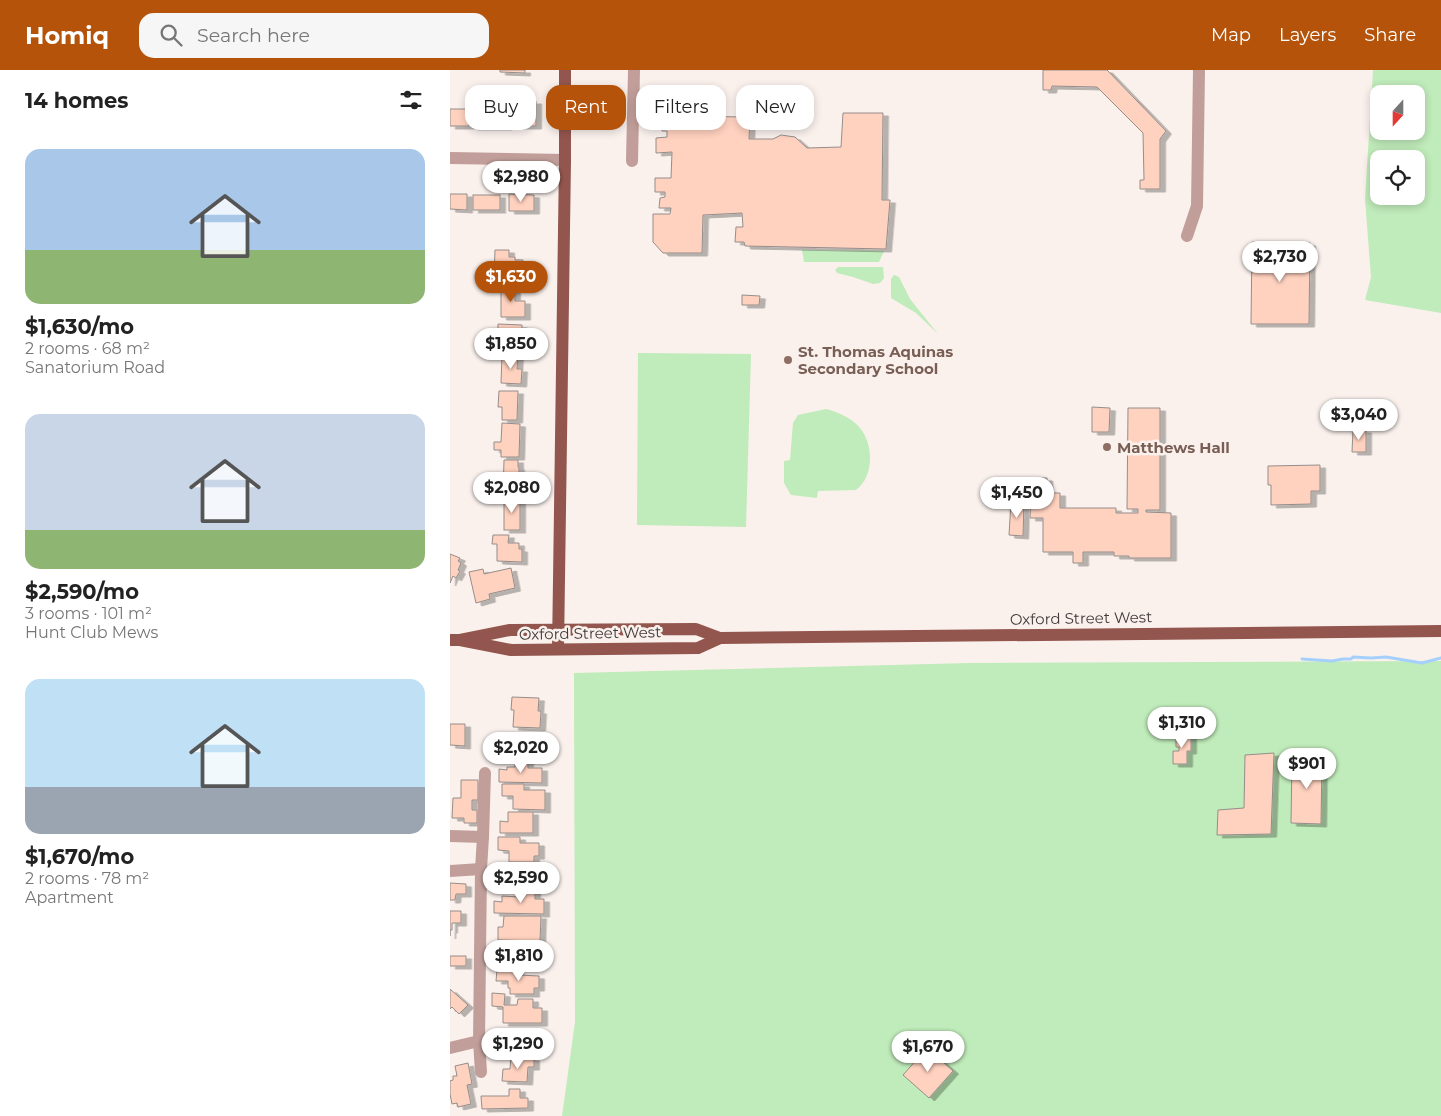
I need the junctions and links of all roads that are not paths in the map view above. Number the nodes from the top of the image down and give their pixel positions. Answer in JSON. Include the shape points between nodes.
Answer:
{"nodes":[{"id":1,"x":565,"y":70,"type":"edge"},
{"id":2,"x":634,"y":70,"type":"edge"},
{"id":3,"x":1200,"y":70,"type":"edge"},
{"id":4,"x":450,"y":158,"type":"edge"},
{"id":5,"x":565,"y":160,"type":"junction"},
{"id":6,"x":632,"y":161,"type":"dead end"},
{"id":7,"x":1187,"y":236,"type":"dead end"},
{"id":8,"x":558,"y":630,"type":"junction"},
{"id":9,"x":1441,"y":631,"type":"edge"},
{"id":10,"x":720,"y":638,"type":"junction"},
{"id":11,"x":455,"y":640,"type":"edge"},
{"id":12,"x":558,"y":650,"type":"junction"},
{"id":13,"x":485,"y":773,"type":"dead end"},
{"id":14,"x":450,"y":836,"type":"edge"},
{"id":15,"x":484,"y":837,"type":"junction"},
{"id":16,"x":481,"y":869,"type":"junction"},
{"id":17,"x":450,"y":871,"type":"edge"},
{"id":18,"x":478,"y":1041,"type":"junction"},
{"id":19,"x":450,"y":1048,"type":"edge"},
{"id":20,"x":481,"y":1072,"type":"dead end"}],
"edges":[{"from":1,"to":5,"type":"main road"},
{"from":2,"to":6,"type":"street"},
{"from":3,"to":7,"type":"street","via":[[1197,206]]},
{"from":4,"to":5,"type":"street"},
{"from":5,"to":8,"type":"main road"},
{"from":8,"to":10,"type":"main road","name":"Oxford Street West","via":[[696,629]]},
{"from":8,"to":11,"type":"main road","name":"Oxford Street West","via":[[510,630]]},
{"from":8,"to":12,"type":"main road"},
{"from":9,"to":10,"type":"main road","name":"Oxford Street West"},
{"from":10,"to":12,"type":"main road","name":"Oxford Street West","via":[[698,648]]},
{"from":11,"to":12,"type":"main road","name":"Oxford Street West","via":[[511,650]]},
{"from":13,"to":15,"type":"street"},
{"from":14,"to":15,"type":"street"},
{"from":15,"to":16,"type":"street"},
{"from":16,"to":17,"type":"street"},
{"from":16,"to":18,"type":"street"},
{"from":18,"to":19,"type":"street"},
{"from":18,"to":20,"type":"street"}]}
